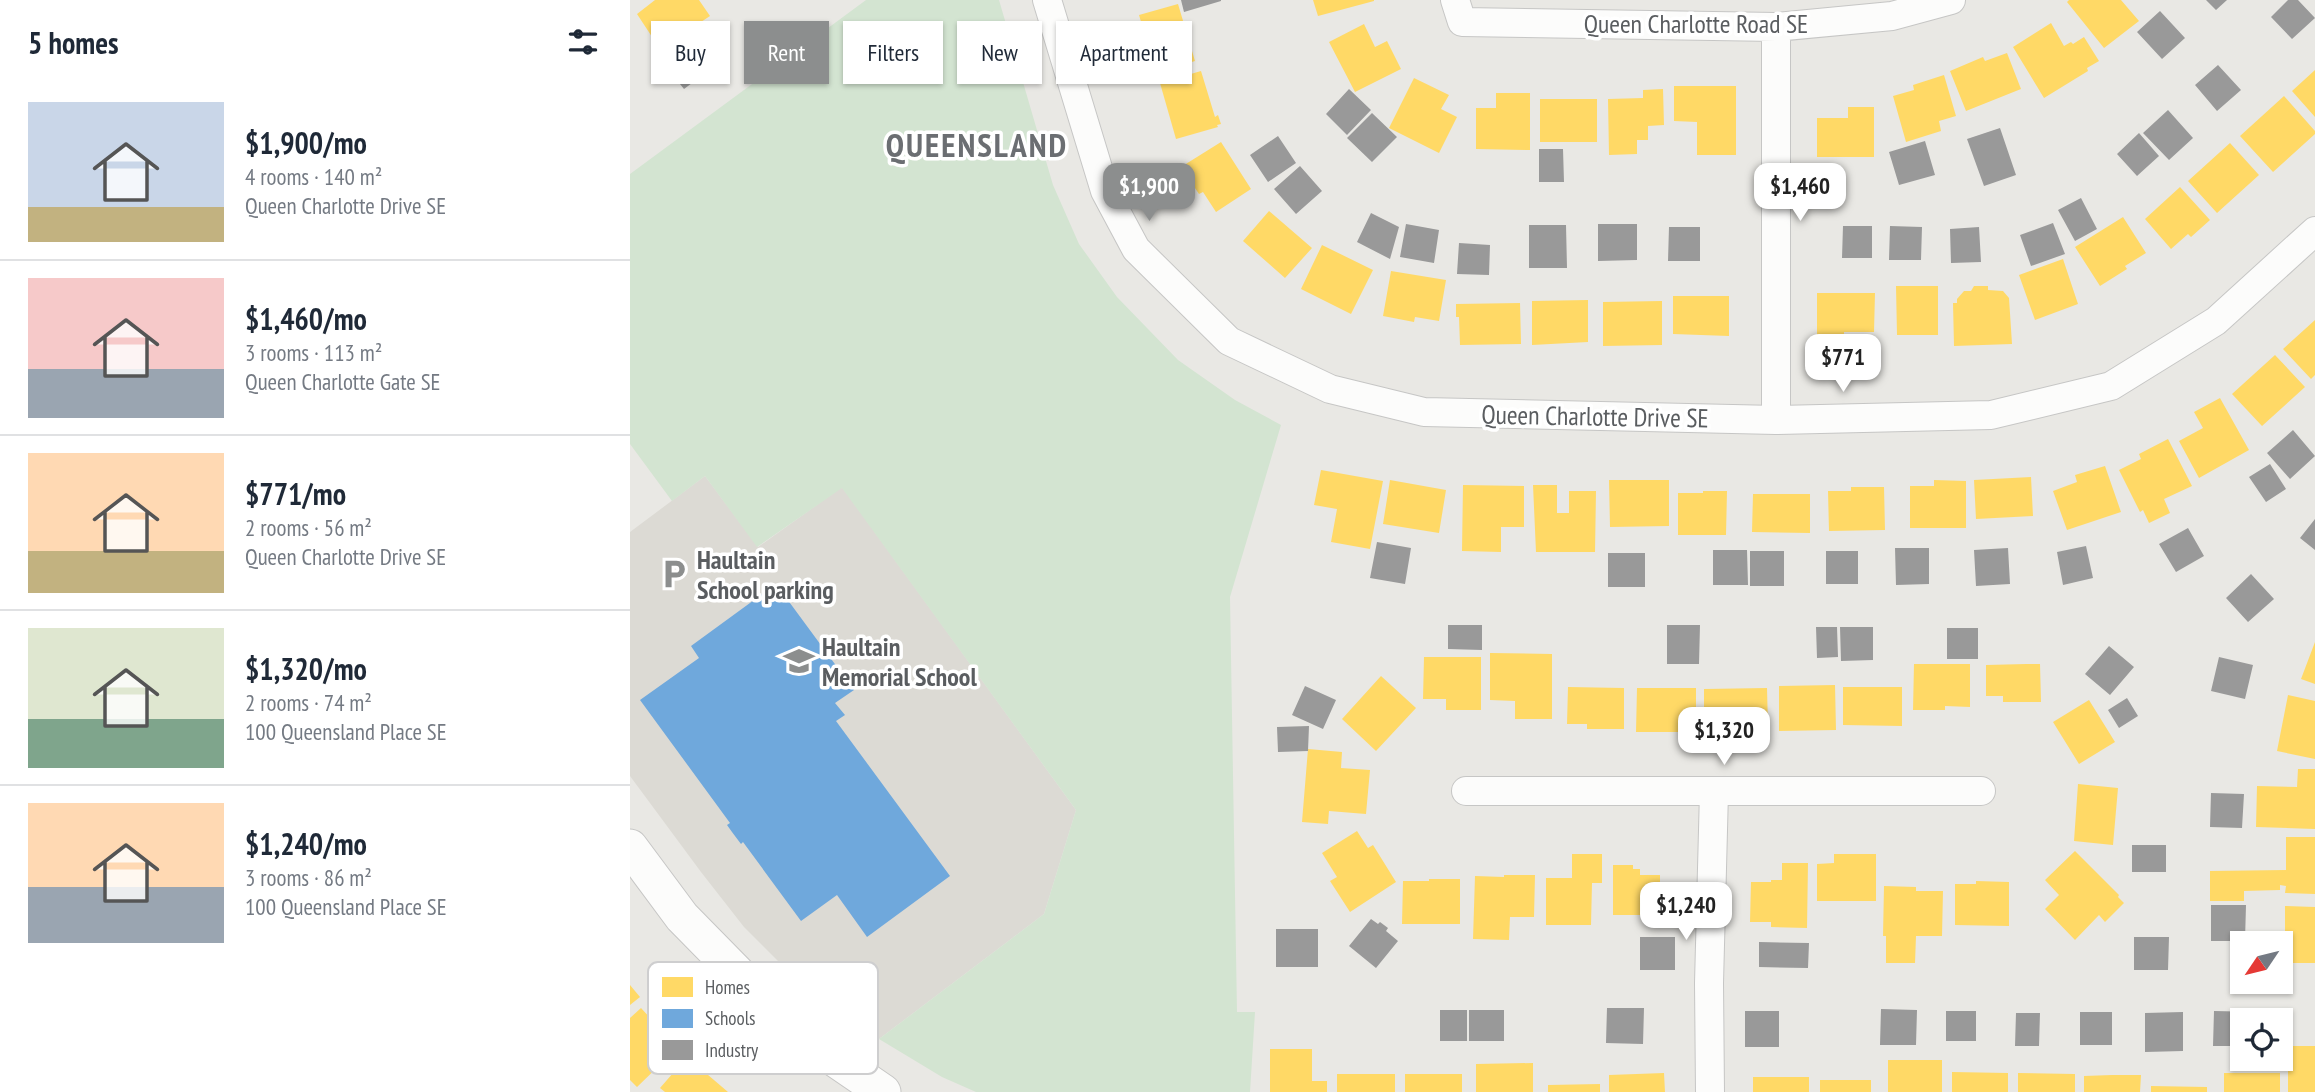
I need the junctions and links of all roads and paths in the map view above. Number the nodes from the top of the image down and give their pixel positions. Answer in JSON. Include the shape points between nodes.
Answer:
{"nodes":[{"id":1,"x":1047,"y":0,"type":"edge"},
{"id":2,"x":1455,"y":0,"type":"edge"},
{"id":3,"x":1951,"y":0,"type":"edge"},
{"id":4,"x":1776,"y":27,"type":"junction"},
{"id":5,"x":2315,"y":231,"type":"edge"},
{"id":6,"x":1776,"y":420,"type":"junction"},
{"id":7,"x":1466,"y":791,"type":"dead end"},
{"id":8,"x":1714,"y":792,"type":"junction"},
{"id":9,"x":1981,"y":792,"type":"dead end"},
{"id":10,"x":630,"y":847,"type":"edge"},
{"id":11,"x":726,"y":962,"type":"edge"},
{"id":12,"x":857,"y":1074,"type":"edge"},
{"id":13,"x":883,"y":1092,"type":"edge"},
{"id":14,"x":1710,"y":1092,"type":"edge"}],
"edges":[{"from":1,"to":6,"type":"street","name":"Queen Charlotte Drive SE","via":[[1105,191],[1136,249],[1228,341],[1330,390],[1424,412]]},
{"from":2,"to":4,"type":"street","name":"Queen Charlotte Road SE","via":[[1462,22]]},
{"from":3,"to":4,"type":"street","name":"Queen Charlotte Road SE","via":[[1892,16]]},
{"from":4,"to":6,"type":"street"},
{"from":5,"to":6,"type":"street","name":"Queen Charlotte Drive SE","via":[[2216,321],[2111,386],[1991,415]]},
{"from":7,"to":8,"type":"street"},
{"from":8,"to":9,"type":"street"},
{"from":8,"to":14,"type":"street"},
{"from":10,"to":11,"type":"street","via":[[682,917]]},
{"from":12,"to":13,"type":"street"}]}
